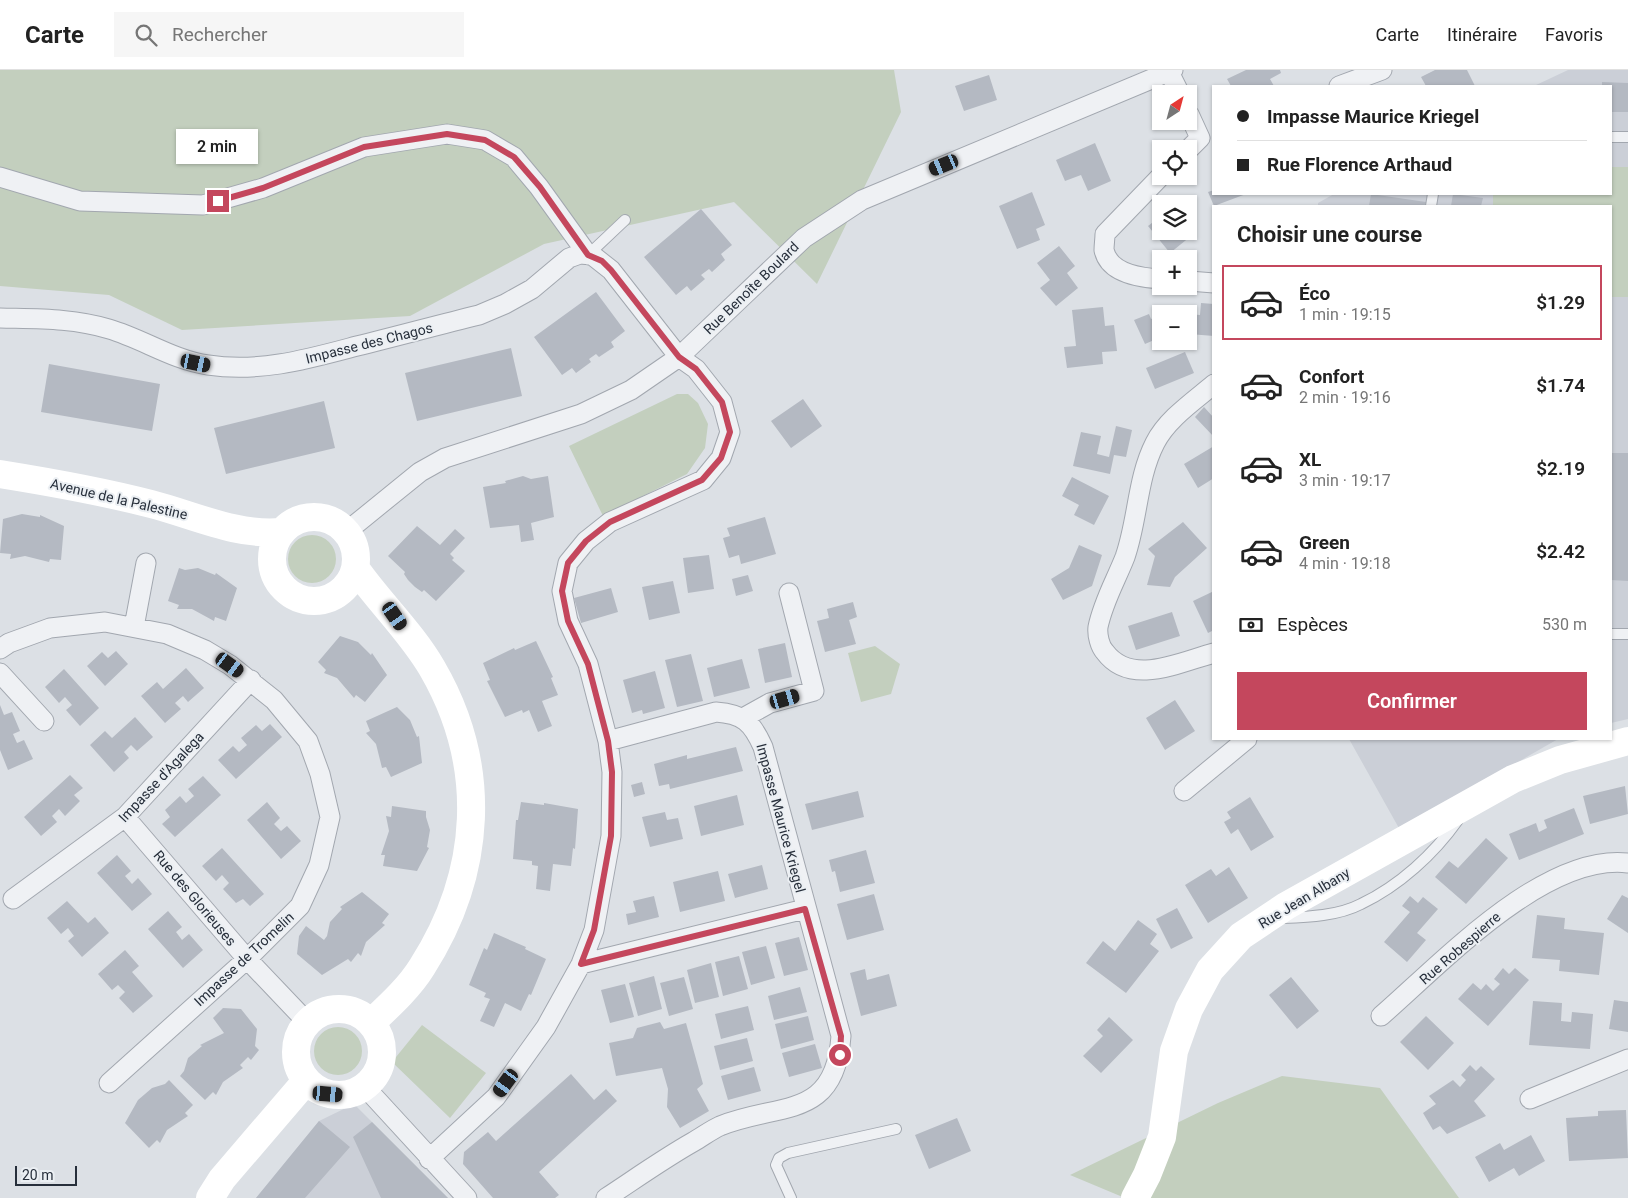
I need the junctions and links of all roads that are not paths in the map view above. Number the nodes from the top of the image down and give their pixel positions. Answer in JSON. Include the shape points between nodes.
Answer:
{"nodes":[{"id":1,"x":1382,"y":70,"type":"edge"},
{"id":2,"x":1171,"y":71,"type":"edge"},
{"id":3,"x":1176,"y":85,"type":"edge"},
{"id":4,"x":1342,"y":85,"type":"edge"},
{"id":5,"x":1612,"y":137,"type":"edge"},
{"id":6,"x":1628,"y":137,"type":"edge"},
{"id":7,"x":0,"y":177,"type":"edge"},
{"id":8,"x":1152,"y":185,"type":"edge"},
{"id":9,"x":625,"y":220,"type":"dead end"},
{"id":10,"x":588,"y":255,"type":"junction"},
{"id":11,"x":1152,"y":279,"type":"edge"},
{"id":12,"x":1197,"y":282,"type":"edge"},
{"id":13,"x":1212,"y":283,"type":"edge"},
{"id":14,"x":0,"y":318,"type":"edge"},
{"id":15,"x":679,"y":357,"type":"junction"},
{"id":16,"x":1212,"y":386,"type":"edge"},
{"id":17,"x":0,"y":474,"type":"edge"},
{"id":18,"x":346,"y":532,"type":"junction"},
{"id":19,"x":277,"y":543,"type":"junction"},
{"id":20,"x":146,"y":563,"type":"dead end"},
{"id":21,"x":349,"y":580,"type":"junction"},
{"id":22,"x":789,"y":594,"type":"dead end"},
{"id":23,"x":134,"y":626,"type":"junction"},
{"id":24,"x":1612,"y":634,"type":"edge"},
{"id":25,"x":1628,"y":634,"type":"edge"},
{"id":26,"x":0,"y":648,"type":"edge"},
{"id":27,"x":1212,"y":654,"type":"edge"},
{"id":28,"x":0,"y":673,"type":"edge"},
{"id":29,"x":251,"y":680,"type":"junction"},
{"id":30,"x":743,"y":718,"type":"junction"},
{"id":31,"x":44,"y":721,"type":"dead end"},
{"id":32,"x":1246,"y":740,"type":"edge"},
{"id":33,"x":608,"y":741,"type":"junction"},
{"id":34,"x":1628,"y":741,"type":"edge"},
{"id":35,"x":1184,"y":791,"type":"dead end"},
{"id":36,"x":126,"y":817,"type":"junction"},
{"id":37,"x":1628,"y":863,"type":"edge"},
{"id":38,"x":13,"y":899,"type":"dead end"},
{"id":39,"x":805,"y":909,"type":"junction"},
{"id":40,"x":247,"y":959,"type":"junction"},
{"id":41,"x":581,"y":964,"type":"junction"},
{"id":42,"x":1381,"y":1016,"type":"dead end"},
{"id":43,"x":307,"y":1022,"type":"junction"},
{"id":44,"x":371,"y":1023,"type":"junction"},
{"id":45,"x":1628,"y":1059,"type":"edge"},
{"id":46,"x":306,"y":1081,"type":"junction"},
{"id":47,"x":109,"y":1083,"type":"dead end"},
{"id":48,"x":365,"y":1087,"type":"junction"},
{"id":49,"x":1530,"y":1099,"type":"dead end"},
{"id":50,"x":896,"y":1129,"type":"dead end"},
{"id":51,"x":429,"y":1159,"type":"junction"},
{"id":52,"x":210,"y":1198,"type":"edge"},
{"id":53,"x":467,"y":1198,"type":"edge"},
{"id":54,"x":606,"y":1198,"type":"edge"},
{"id":55,"x":791,"y":1198,"type":"edge"},
{"id":56,"x":1135,"y":1198,"type":"edge"}],
"edges":[{"from":1,"to":4,"type":"street"},
{"from":2,"to":3,"type":"street"},
{"from":2,"to":15,"type":"street","name":"Rue Benoîte Boulard","via":[[862,200],[804,238]]},
{"from":5,"to":6,"type":"lane"},
{"from":7,"to":10,"type":"street","via":[[80,201],[202,205],[263,188],[364,147],[447,134],[485,140],[514,157],[540,187]]},
{"from":8,"to":11,"type":"street","via":[[1105,234],[1104,252],[1117,269],[1139,278]]},
{"from":9,"to":10,"type":"lane"},
{"from":10,"to":14,"type":"street","name":"Impasse des Chagos","via":[[569,258],[532,289],[479,315],[283,365],[232,368],[208,365],[185,360],[88,323],[62,319]]},
{"from":10,"to":15,"type":"street","via":[[602,261],[611,270]]},
{"from":12,"to":13,"type":"street"},
{"from":15,"to":18,"type":"street","name":"Rue Benoîte Boulard","via":[[631,390],[581,414],[445,458],[420,472]]},
{"from":15,"to":33,"type":"street","via":[[696,369],[722,402],[730,432],[721,458],[702,480],[610,522],[586,541],[568,563],[562,591],[568,621],[588,664]]},
{"from":16,"to":27,"type":"street","via":[[1178,414],[1156,442],[1145,470],[1125,555],[1097,630],[1102,648],[1111,660],[1126,669],[1149,671]]},
{"from":17,"to":19,"type":"main road","name":"Avenue de la Palestine","via":[[151,504],[237,530],[262,544]]},
{"from":18,"to":19,"type":"main road","via":[[337,524],[314,517],[291,524]]},
{"from":18,"to":21,"type":"main road","via":[[354,545]]},
{"from":19,"to":21,"type":"main road","via":[[276,577],[294,596],[319,601],[331,598]]},
{"from":20,"to":23,"type":"street"},
{"from":21,"to":44,"type":"main road","via":[[370,601],[395,616],[432,669],[458,726],[468,770],[472,814],[470,849],[461,884],[433,948],[411,981]]},
{"from":22,"to":30,"type":"street","via":[[814,691],[770,704]]},
{"from":23,"to":26,"type":"street","name":"Impasse de Tromelin","via":[[105,622],[50,628]]},
{"from":23,"to":29,"type":"street","name":"Impasse de Tromelin","via":[[167,634],[205,650]]},
{"from":24,"to":25,"type":"lane"},
{"from":28,"to":31,"type":"street"},
{"from":29,"to":36,"type":"street","name":"Impasse d'Agalega"},
{"from":29,"to":40,"type":"street","name":"Impasse de Tromelin","via":[[274,700],[308,741],[330,817],[319,865],[300,906]]},
{"from":30,"to":33,"type":"street","via":[[716,712]]},
{"from":30,"to":39,"type":"street","name":"Impasse Maurice Kriegel","via":[[757,732],[763,747]]},
{"from":32,"to":35,"type":"street"},
{"from":33,"to":41,"type":"street","via":[[612,772],[611,836],[594,930]]},
{"from":34,"to":56,"type":"main road","name":"Rue Jean Albany","via":[[1560,760],[1513,780],[1267,918],[1241,936],[1210,970],[1189,1010],[1174,1051],[1162,1137]]},
{"from":36,"to":38,"type":"street","name":"Impasse d'Agalega"},
{"from":36,"to":40,"type":"street","name":"Rue des Glorieuses"},
{"from":37,"to":42,"type":"street","name":"Rue Robespierre","via":[[1612,861],[1583,866],[1496,914]]},
{"from":39,"to":41,"type":"street"},
{"from":39,"to":54,"type":"street","name":"Impasse Maurice Kriegel","via":[[841,1036],[834,1074],[807,1103],[720,1126],[666,1157]]},
{"from":40,"to":43,"type":"street","name":"Rue des Glorieuses"},
{"from":40,"to":47,"type":"street","name":"Impasse de Tromelin"},
{"from":41,"to":51,"type":"street","via":[[546,1027],[496,1096]]},
{"from":43,"to":44,"type":"main road","via":[[319,1013],[347,1009]]},
{"from":43,"to":46,"type":"main road","via":[[296,1044],[299,1070]]},
{"from":44,"to":48,"type":"main road","via":[[379,1035],[381,1064]]},
{"from":45,"to":49,"type":"street"},
{"from":46,"to":48,"type":"main road","via":[[328,1094],[347,1094]]},
{"from":46,"to":52,"type":"main road","via":[[222,1179]]},
{"from":48,"to":51,"type":"street"},
{"from":50,"to":55,"type":"lane","via":[[788,1153],[779,1158],[776,1165]]},
{"from":51,"to":53,"type":"street"}]}
